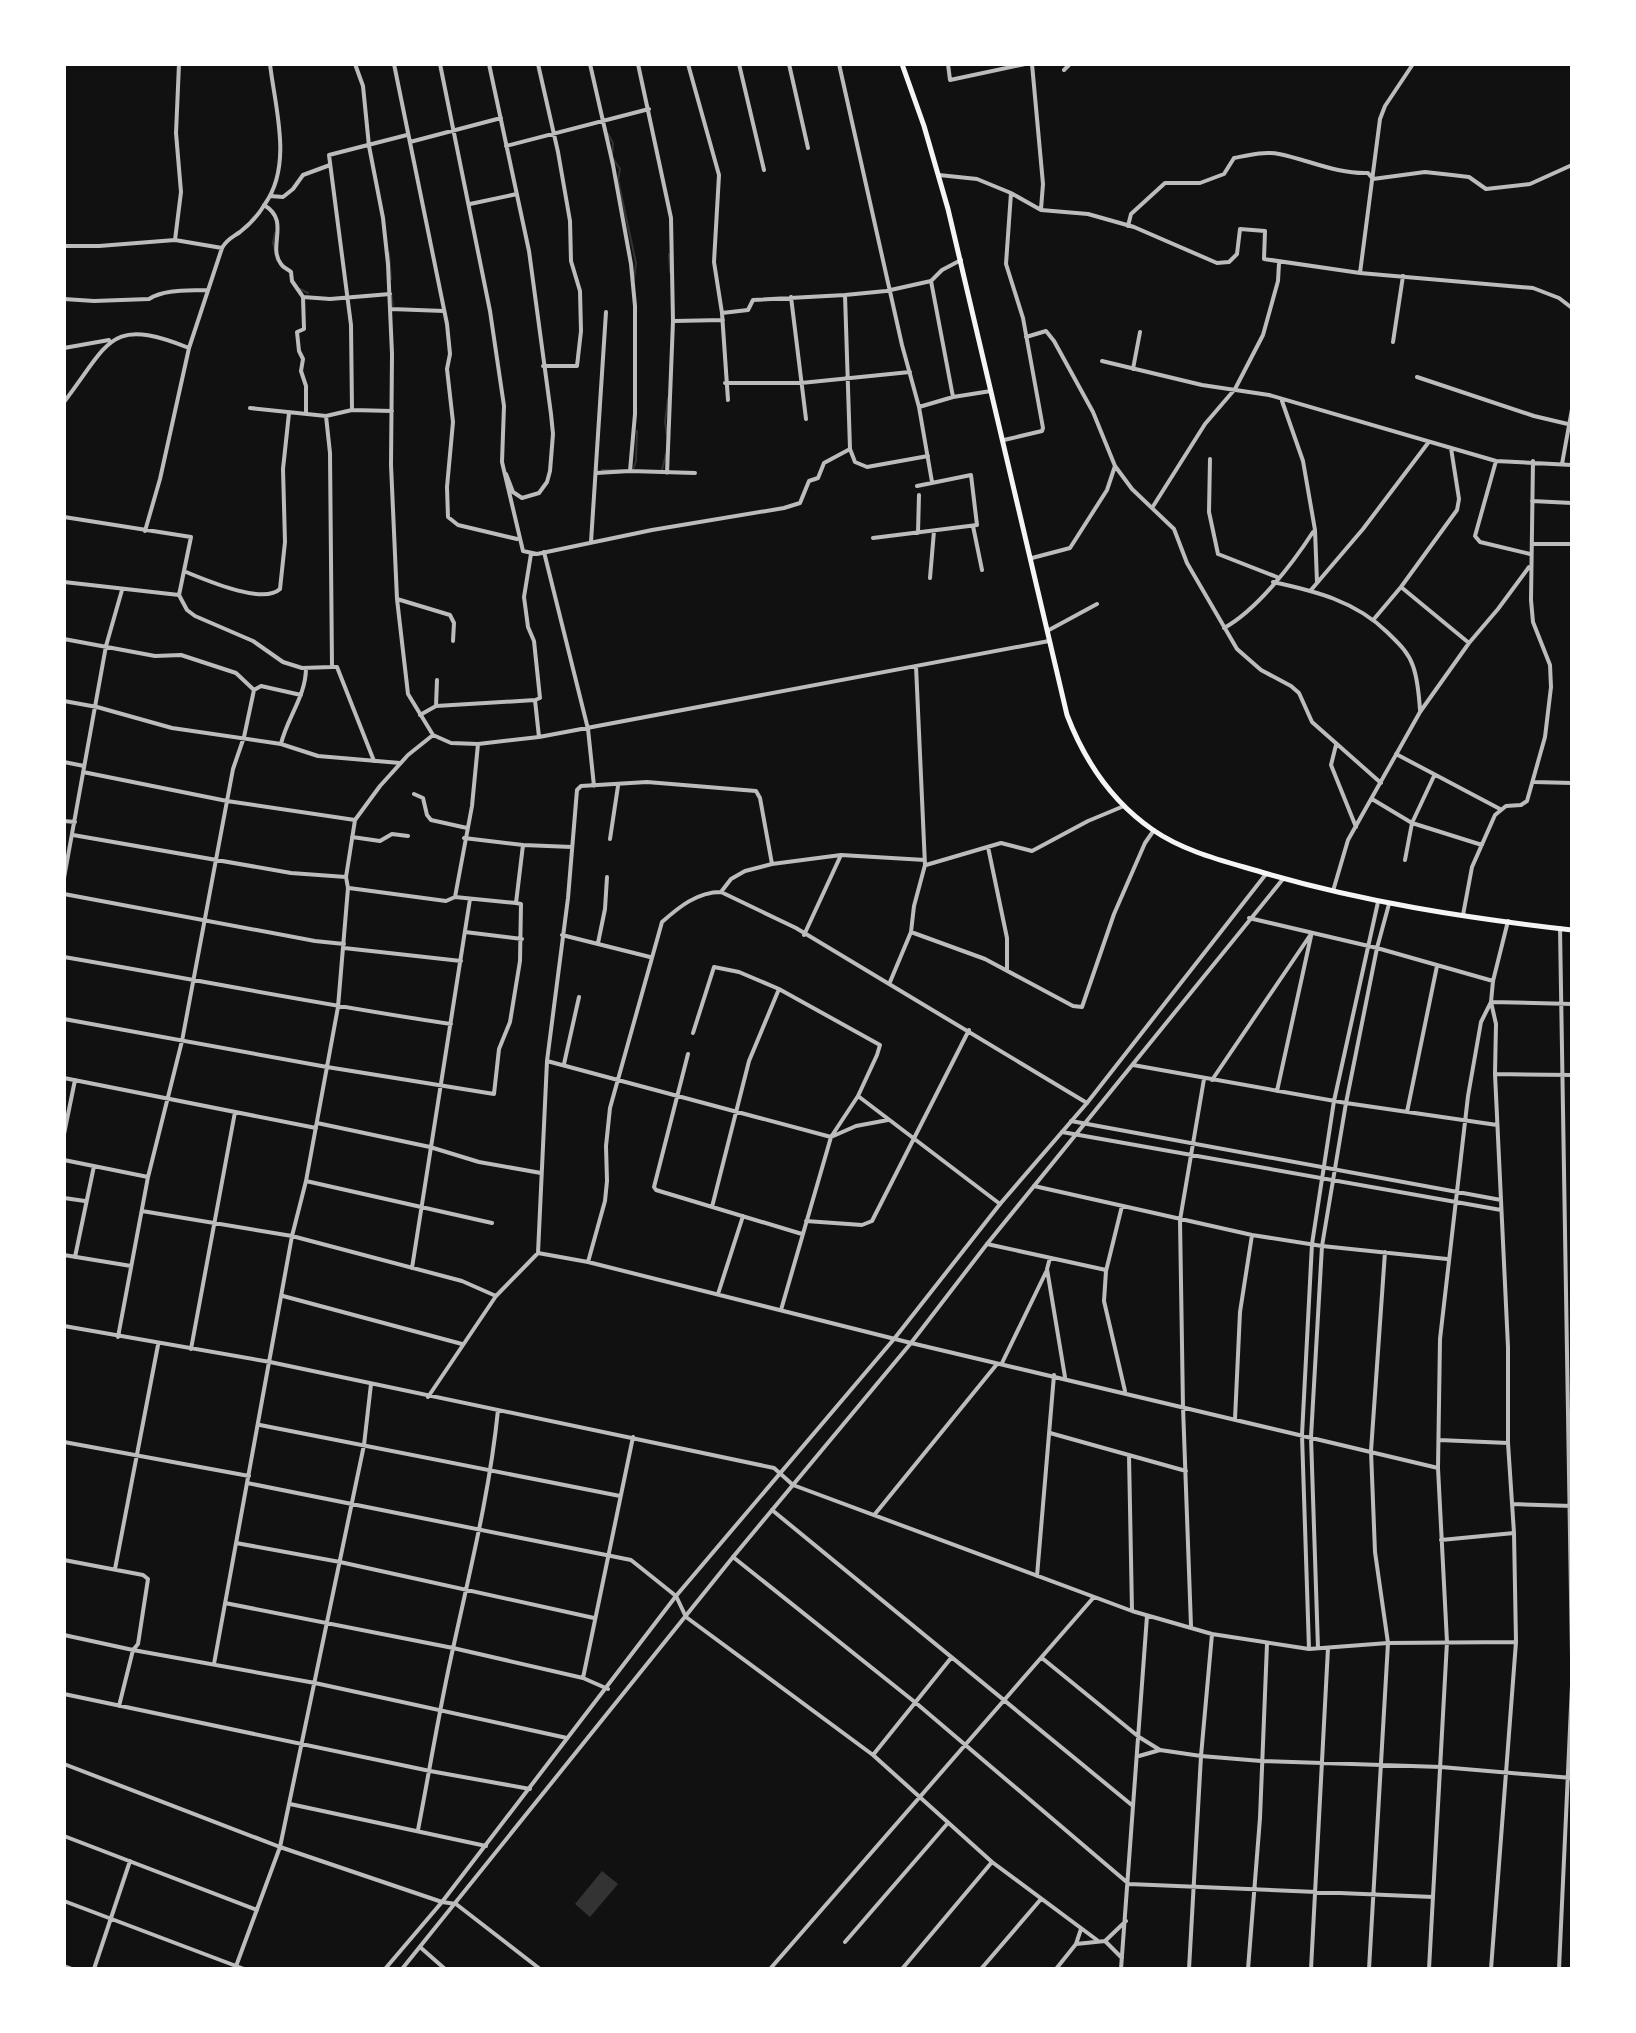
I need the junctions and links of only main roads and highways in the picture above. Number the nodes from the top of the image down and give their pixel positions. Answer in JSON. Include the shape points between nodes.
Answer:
{"nodes":[{"id":1,"x":902,"y":64,"type":"edge"},
{"id":2,"x":1572,"y":930,"type":"edge"}],
"edges":[{"from":1,"to":2,"type":"main road","via":[[961,260],[1067,715],[1089,764],[1124,806],[1154,830],[1201,854],[1378,902]]}]}
